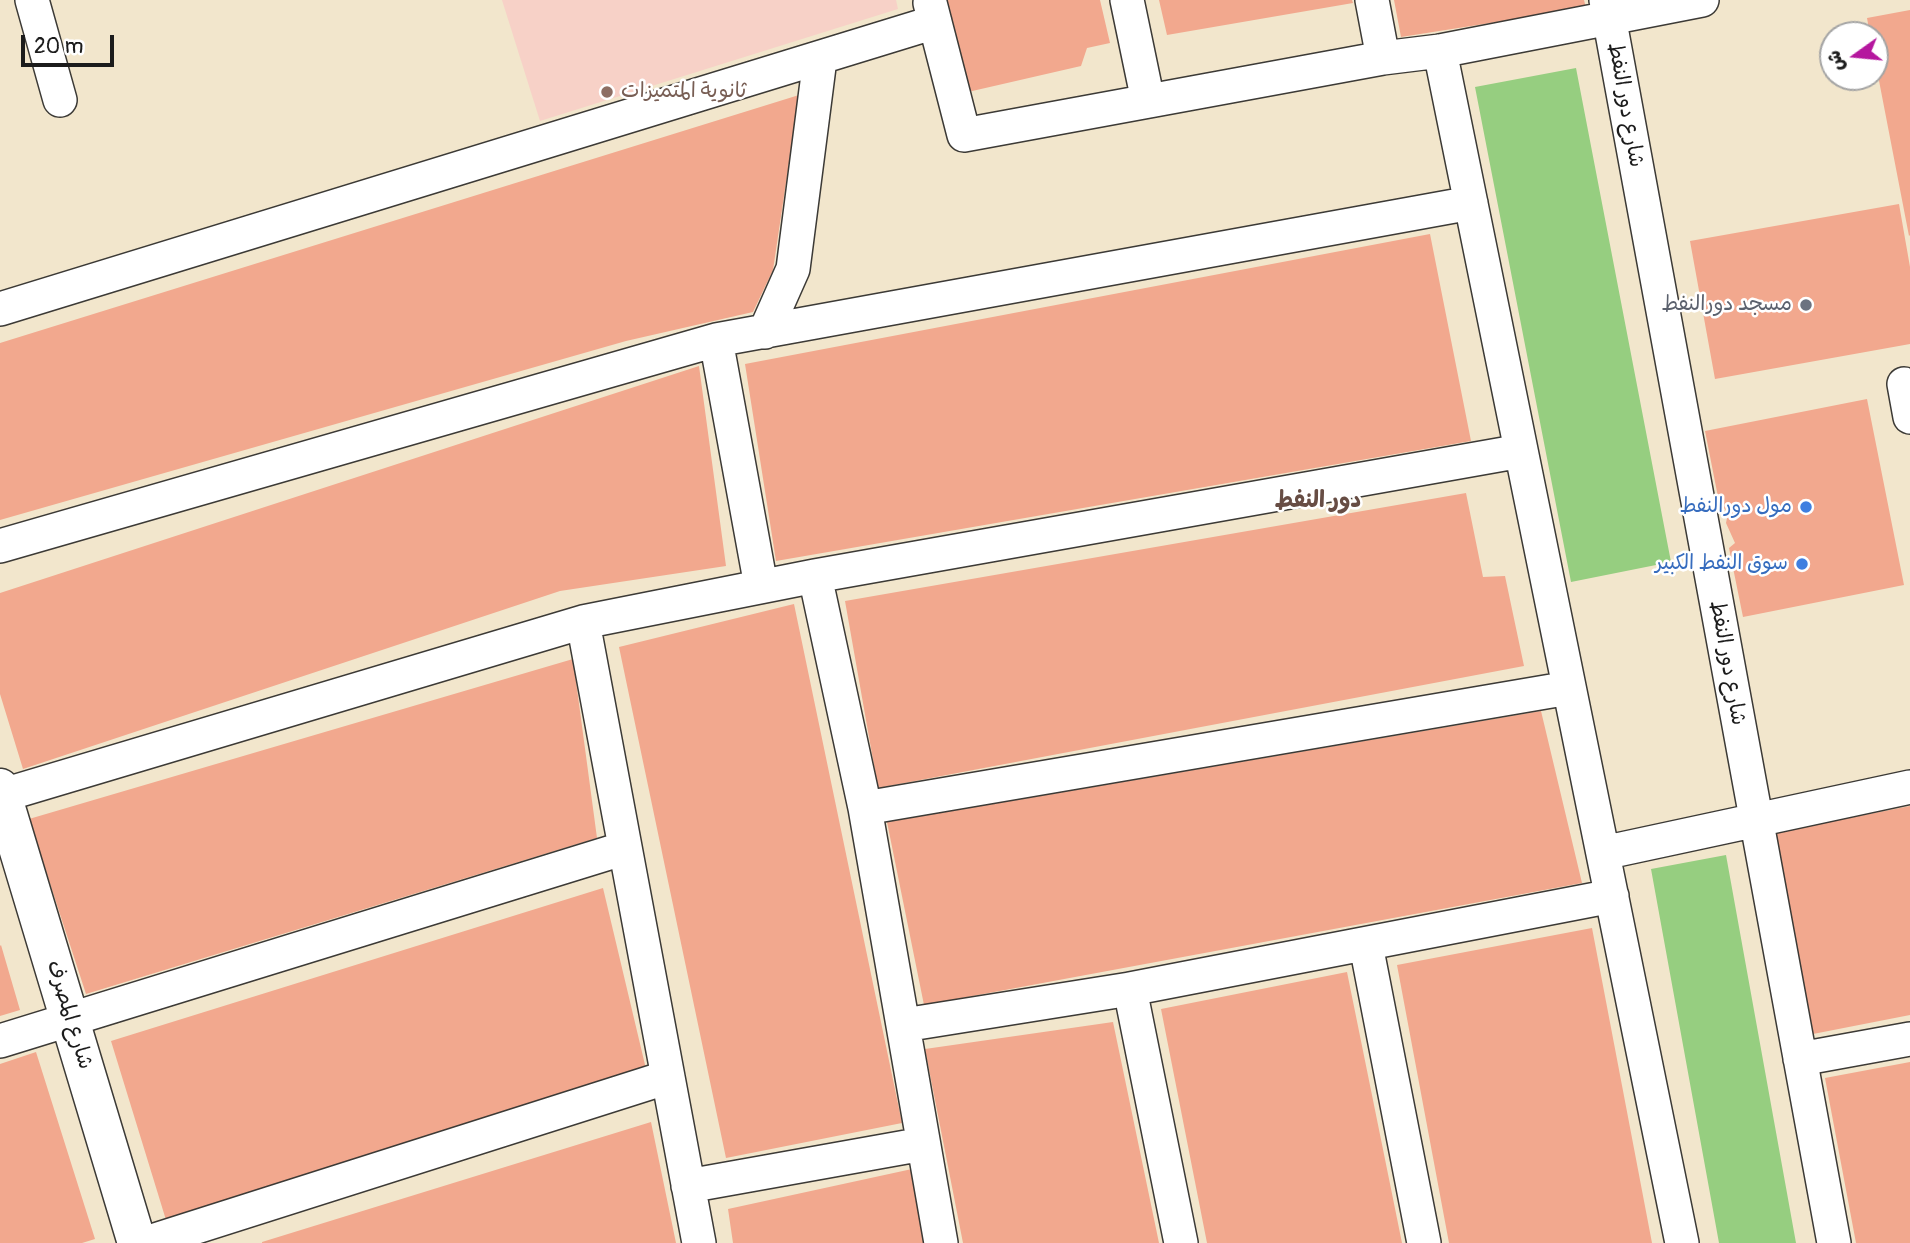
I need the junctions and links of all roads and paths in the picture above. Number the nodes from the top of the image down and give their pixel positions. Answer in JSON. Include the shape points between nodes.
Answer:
{"nodes":[{"id":1,"x":32,"y":0,"type":"edge"},
{"id":2,"x":1127,"y":0,"type":"edge"},
{"id":3,"x":1371,"y":0,"type":"edge"},
{"id":4,"x":1702,"y":0,"type":"edge"},
{"id":5,"x":1608,"y":9,"type":"edge"},
{"id":6,"x":932,"y":11,"type":"edge"},
{"id":7,"x":1440,"y":51,"type":"junction"},
{"id":8,"x":1383,"y":58,"type":"junction"},
{"id":9,"x":820,"y":59,"type":"junction"},
{"id":10,"x":60,"y":100,"type":"dead end"},
{"id":11,"x":1148,"y":101,"type":"junction"},
{"id":12,"x":1471,"y":204,"type":"junction"},
{"id":13,"x":0,"y":309,"type":"edge"},
{"id":14,"x":765,"y":332,"type":"junction"},
{"id":15,"x":716,"y":340,"type":"junction"},
{"id":16,"x":1904,"y":384,"type":"dead end"},
{"id":17,"x":1910,"y":417,"type":"edge"},
{"id":18,"x":1521,"y":451,"type":"junction"},
{"id":19,"x":0,"y":546,"type":"edge"},
{"id":20,"x":815,"y":576,"type":"junction"},
{"id":21,"x":761,"y":586,"type":"junction"},
{"id":22,"x":583,"y":622,"type":"junction"},
{"id":23,"x":1569,"y":688,"type":"junction"},
{"id":24,"x":1910,"y":787,"type":"edge"},
{"id":25,"x":1,"y":793,"type":"edge"},
{"id":26,"x":864,"y":808,"type":"junction"},
{"id":27,"x":1756,"y":821,"type":"junction"},
{"id":28,"x":625,"y":848,"type":"junction"},
{"id":29,"x":1603,"y":853,"type":"junction"},
{"id":30,"x":1612,"y":896,"type":"junction"},
{"id":31,"x":1366,"y":945,"type":"junction"},
{"id":32,"x":1130,"y":989,"type":"junction"},
{"id":33,"x":70,"y":1019,"type":"junction"},
{"id":34,"x":904,"y":1025,"type":"junction"},
{"id":35,"x":1910,"y":1039,"type":"edge"},
{"id":36,"x":0,"y":1041,"type":"edge"},
{"id":37,"x":1800,"y":1059,"type":"junction"},
{"id":38,"x":668,"y":1077,"type":"junction"},
{"id":39,"x":923,"y":1143,"type":"junction"},
{"id":40,"x":688,"y":1186,"type":"junction"},
{"id":41,"x":137,"y":1243,"type":"edge"},
{"id":42,"x":146,"y":1243,"type":"edge"},
{"id":43,"x":699,"y":1243,"type":"edge"},
{"id":44,"x":941,"y":1243,"type":"edge"},
{"id":45,"x":1181,"y":1243,"type":"edge"},
{"id":46,"x":1424,"y":1243,"type":"edge"},
{"id":47,"x":1682,"y":1243,"type":"edge"},
{"id":48,"x":1834,"y":1243,"type":"edge"}],
"edges":[{"from":1,"to":10,"type":"street"},
{"from":2,"to":11,"type":"street"},
{"from":3,"to":8,"type":"street"},
{"from":4,"to":5,"type":"street"},
{"from":5,"to":7,"type":"street"},
{"from":5,"to":27,"type":"street","name":"شارع دور النفط"},
{"from":6,"to":9,"type":"street"},
{"from":6,"to":11,"type":"street","via":[[964,135]]},
{"from":7,"to":8,"type":"street"},
{"from":7,"to":12,"type":"street"},
{"from":8,"to":11,"type":"street"},
{"from":9,"to":13,"type":"street"},
{"from":9,"to":14,"type":"street","via":[[793,269]]},
{"from":12,"to":14,"type":"street"},
{"from":12,"to":18,"type":"street"},
{"from":14,"to":15,"type":"street"},
{"from":15,"to":19,"type":"street"},
{"from":15,"to":21,"type":"street"},
{"from":16,"to":17,"type":"street"},
{"from":18,"to":20,"type":"street"},
{"from":18,"to":23,"type":"street"},
{"from":20,"to":21,"type":"street"},
{"from":20,"to":26,"type":"street"},
{"from":21,"to":22,"type":"street"},
{"from":22,"to":25,"type":"street"},
{"from":22,"to":28,"type":"street"},
{"from":23,"to":26,"type":"street"},
{"from":23,"to":29,"type":"street"},
{"from":24,"to":27,"type":"street"},
{"from":25,"to":33,"type":"main road","name":"شارع المصرف"},
{"from":26,"to":34,"type":"street"},
{"from":27,"to":29,"type":"street"},
{"from":27,"to":37,"type":"street","name":"شارع دور النفط"},
{"from":28,"to":33,"type":"street"},
{"from":28,"to":38,"type":"street"},
{"from":29,"to":30,"type":"street"},
{"from":30,"to":31,"type":"street"},
{"from":30,"to":47,"type":"street"},
{"from":31,"to":32,"type":"street"},
{"from":31,"to":46,"type":"street"},
{"from":32,"to":34,"type":"street"},
{"from":32,"to":45,"type":"street"},
{"from":33,"to":36,"type":"street"},
{"from":33,"to":41,"type":"main road","name":"شارع المصرف"},
{"from":34,"to":39,"type":"street"},
{"from":35,"to":37,"type":"street"},
{"from":37,"to":48,"type":"street","name":"شارع دور النفط"},
{"from":38,"to":40,"type":"street"},
{"from":38,"to":42,"type":"street"},
{"from":39,"to":40,"type":"street"},
{"from":39,"to":44,"type":"street"},
{"from":40,"to":43,"type":"street"}]}
